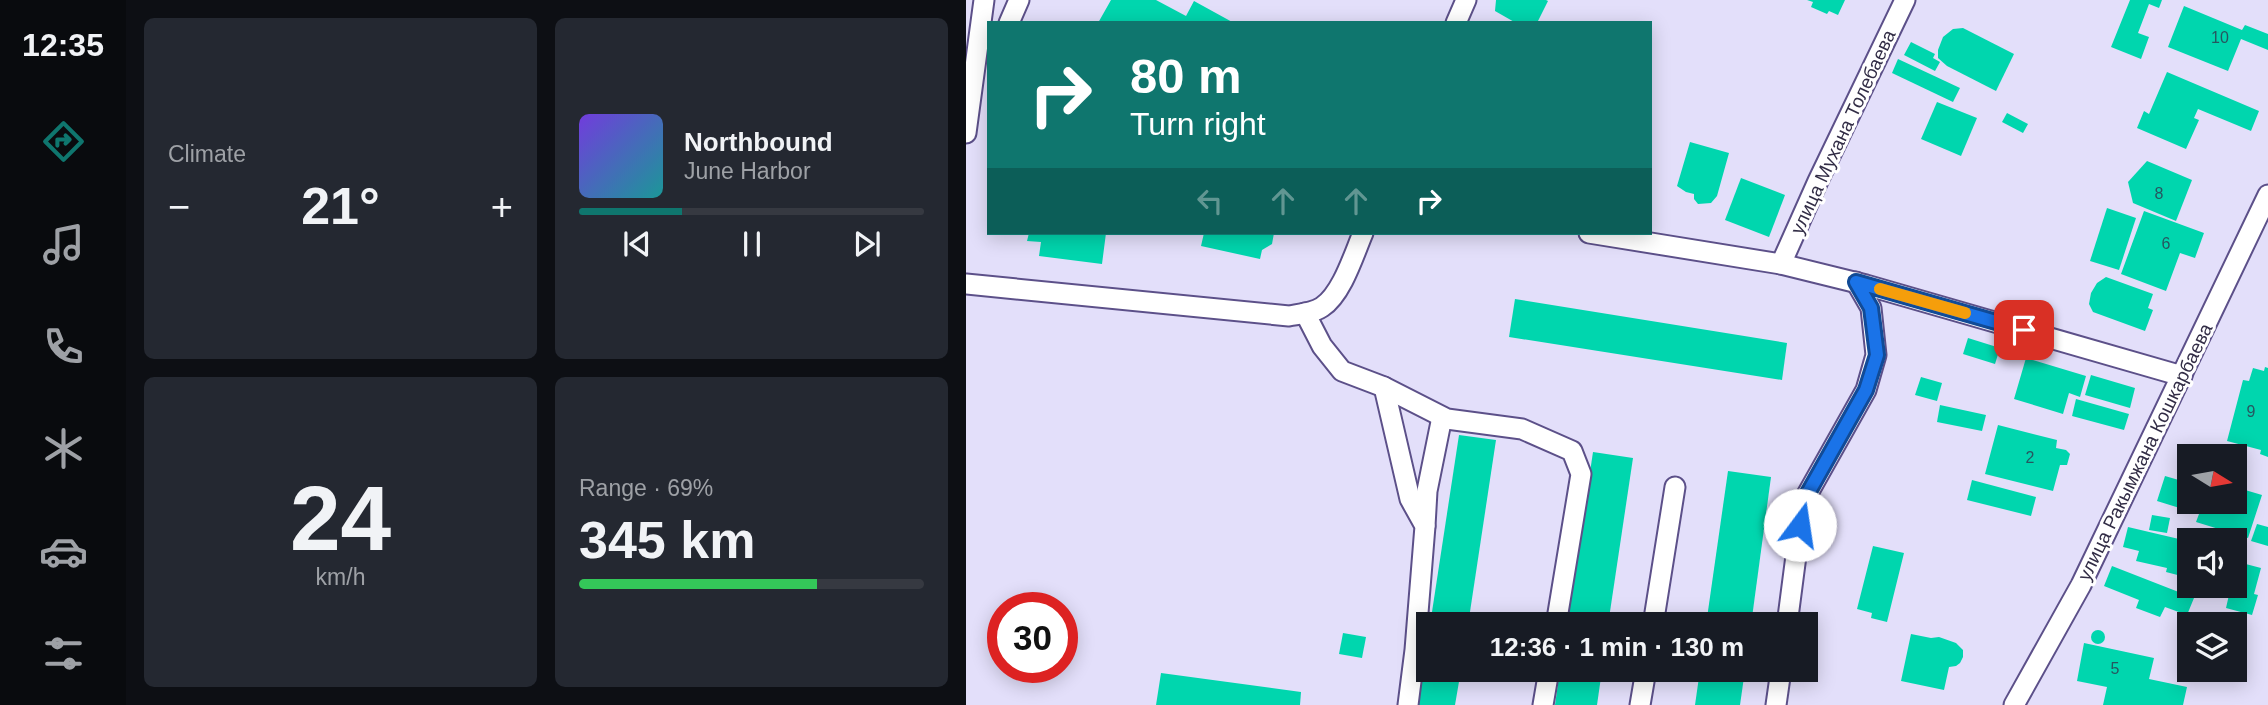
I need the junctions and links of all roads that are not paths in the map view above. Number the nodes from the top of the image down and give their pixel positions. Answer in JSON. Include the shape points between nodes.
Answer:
{"nodes":[{"id":1,"x":984,"y":0,"type":"edge"},
{"id":2,"x":1020,"y":0,"type":"edge"},
{"id":3,"x":1466,"y":0,"type":"edge"},
{"id":4,"x":1905,"y":0,"type":"edge"},
{"id":5,"x":1010,"y":21,"type":"edge"},
{"id":6,"x":1457,"y":21,"type":"edge"},
{"id":7,"x":987,"y":68,"type":"edge"},
{"id":8,"x":971,"y":100,"type":"junction"},
{"id":9,"x":966,"y":133,"type":"edge"},
{"id":10,"x":2268,"y":195,"type":"edge"},
{"id":11,"x":1362,"y":235,"type":"edge"},
{"id":12,"x":1602,"y":235,"type":"edge"},
{"id":13,"x":1781,"y":264,"type":"junction"},
{"id":14,"x":1856,"y":282,"type":"junction"},
{"id":15,"x":966,"y":284,"type":"edge"},
{"id":16,"x":1305,"y":313,"type":"junction"},
{"id":17,"x":2182,"y":376,"type":"junction"},
{"id":18,"x":1384,"y":387,"type":"junction"},
{"id":19,"x":1442,"y":417,"type":"junction"},
{"id":20,"x":1675,"y":487,"type":"dead end"},
{"id":21,"x":1424,"y":526,"type":"junction"},
{"id":22,"x":1558,"y":612,"type":"edge"},
{"id":23,"x":1655,"y":612,"type":"edge"},
{"id":24,"x":1789,"y":612,"type":"edge"},
{"id":25,"x":1547,"y":682,"type":"edge"},
{"id":26,"x":1644,"y":682,"type":"edge"},
{"id":27,"x":1779,"y":682,"type":"edge"},
{"id":28,"x":1408,"y":705,"type":"edge"},
{"id":29,"x":1544,"y":705,"type":"edge"},
{"id":30,"x":1640,"y":705,"type":"edge"},
{"id":31,"x":1776,"y":705,"type":"edge"},
{"id":32,"x":2014,"y":705,"type":"edge"}],
"edges":[{"from":1,"to":8,"type":"street"},
{"from":2,"to":5,"type":"street"},
{"from":3,"to":6,"type":"street"},
{"from":4,"to":13,"type":"street","name":"улица Мухана Толебаева"},
{"from":7,"to":8,"type":"street"},
{"from":8,"to":9,"type":"street"},
{"from":10,"to":17,"type":"street","name":"улица Ракымжана Кошкарбаева"},
{"from":11,"to":16,"type":"street","via":[[1340,286],[1324,306]]},
{"from":12,"to":13,"type":"street"},
{"from":13,"to":14,"type":"street"},
{"from":14,"to":17,"type":"street"},
{"from":14,"to":24,"type":"street","via":[[1871,308],[1877,355],[1866,390],[1803,502]]},
{"from":15,"to":16,"type":"street","via":[[1289,316]]},
{"from":16,"to":18,"type":"street","via":[[1342,371]]},
{"from":17,"to":32,"type":"street","name":"улица Ракымжана Кошкарбаева","via":[[2081,585]]},
{"from":18,"to":19,"type":"street"},
{"from":18,"to":21,"type":"street","via":[[1410,499]]},
{"from":19,"to":21,"type":"street"},
{"from":19,"to":22,"type":"street","via":[[1522,429],[1572,452],[1581,474]]},
{"from":20,"to":23,"type":"street"},
{"from":21,"to":28,"type":"street"},
{"from":25,"to":29,"type":"street"},
{"from":26,"to":30,"type":"street"},
{"from":27,"to":31,"type":"street"}]}
